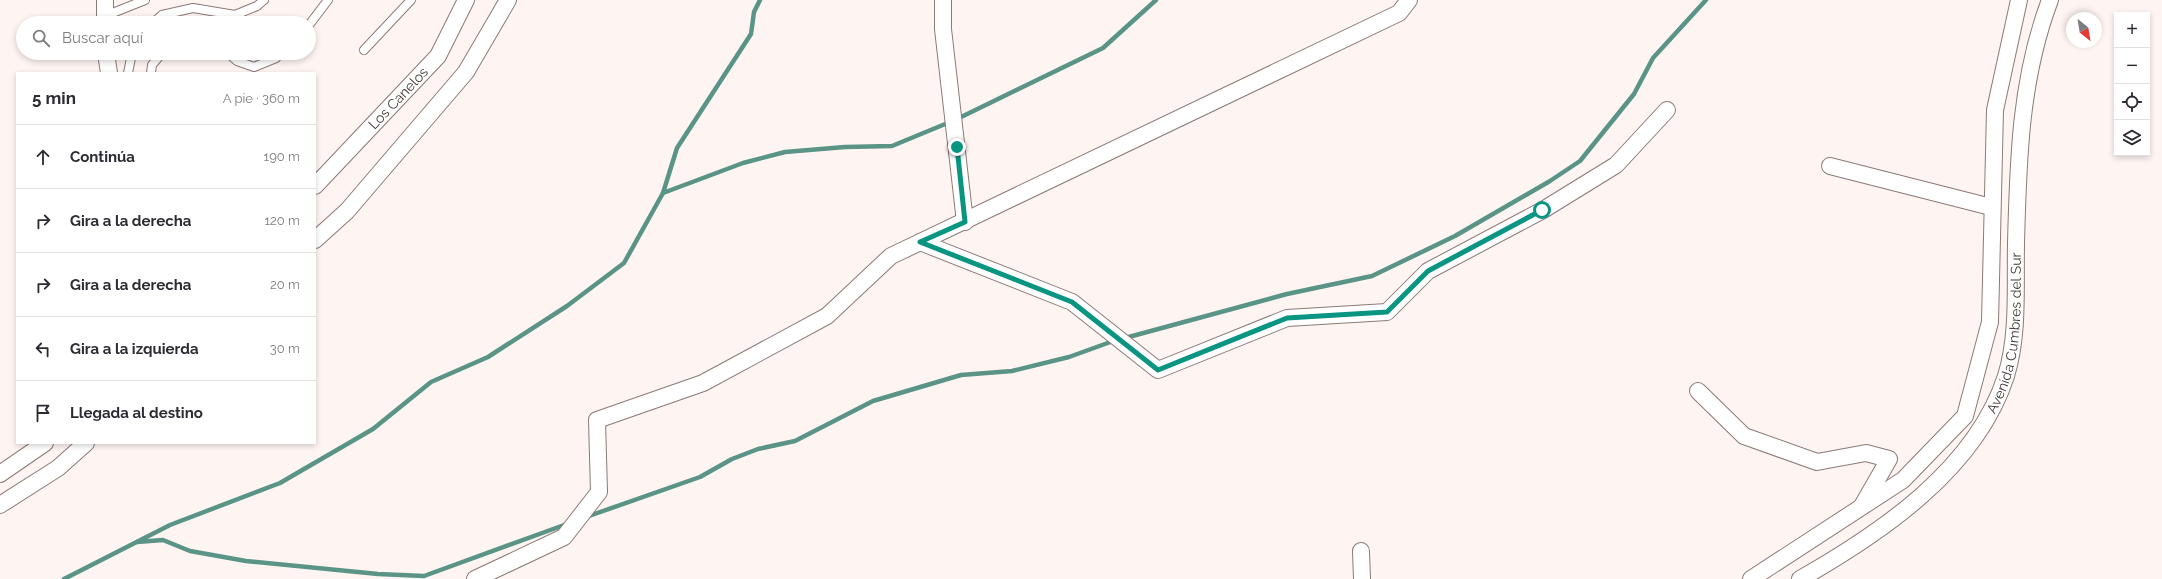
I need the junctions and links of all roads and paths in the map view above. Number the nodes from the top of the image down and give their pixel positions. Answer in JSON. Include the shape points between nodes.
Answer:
{"nodes":[{"id":1,"x":105,"y":0,"type":"edge"},
{"id":2,"x":145,"y":0,"type":"edge"},
{"id":3,"x":264,"y":0,"type":"edge"},
{"id":4,"x":328,"y":0,"type":"edge"},
{"id":5,"x":412,"y":0,"type":"edge"},
{"id":6,"x":466,"y":0,"type":"edge"},
{"id":7,"x":508,"y":0,"type":"edge"},
{"id":8,"x":943,"y":0,"type":"edge"},
{"id":9,"x":1409,"y":0,"type":"edge"},
{"id":10,"x":2019,"y":0,"type":"edge"},
{"id":11,"x":2050,"y":0,"type":"edge"},
{"id":12,"x":104,"y":16,"type":"edge"},
{"id":13,"x":110,"y":16,"type":"edge"},
{"id":14,"x":161,"y":16,"type":"edge"},
{"id":15,"x":316,"y":16,"type":"edge"},
{"id":16,"x":364,"y":50,"type":"dead end"},
{"id":17,"x":107,"y":60,"type":"edge"},
{"id":18,"x":131,"y":60,"type":"edge"},
{"id":19,"x":156,"y":60,"type":"edge"},
{"id":20,"x":236,"y":60,"type":"edge"},
{"id":21,"x":271,"y":60,"type":"edge"},
{"id":22,"x":109,"y":72,"type":"edge"},
{"id":23,"x":128,"y":72,"type":"edge"},
{"id":24,"x":151,"y":72,"type":"edge"},
{"id":25,"x":1667,"y":110,"type":"dead end"},
{"id":26,"x":1830,"y":166,"type":"dead end"},
{"id":27,"x":316,"y":185,"type":"edge"},
{"id":28,"x":1991,"y":207,"type":"junction"},
{"id":29,"x":965,"y":222,"type":"junction"},
{"id":30,"x":316,"y":239,"type":"edge"},
{"id":31,"x":920,"y":242,"type":"junction"},
{"id":32,"x":1698,"y":391,"type":"dead end"},
{"id":33,"x":44,"y":444,"type":"edge"},
{"id":34,"x":85,"y":444,"type":"edge"},
{"id":35,"x":0,"y":474,"type":"edge"},
{"id":36,"x":0,"y":505,"type":"edge"},
{"id":37,"x":1860,"y":509,"type":"junction"},
{"id":38,"x":1361,"y":551,"type":"dead end"},
{"id":39,"x":475,"y":579,"type":"edge"},
{"id":40,"x":1362,"y":579,"type":"edge"},
{"id":41,"x":1751,"y":579,"type":"edge"},
{"id":42,"x":1800,"y":579,"type":"edge"}],
"edges":[{"from":1,"to":12,"type":"street"},
{"from":2,"to":13,"type":"lane"},
{"from":3,"to":14,"type":"lane","via":[[257,6],[235,15],[193,8]]},
{"from":4,"to":15,"type":"lane"},
{"from":5,"to":16,"type":"lane"},
{"from":6,"to":27,"type":"street","name":"Los Canelos","via":[[438,56]]},
{"from":7,"to":30,"type":"street","via":[[466,72],[347,211]]},
{"from":8,"to":29,"type":"street","via":[[943,29]]},
{"from":9,"to":29,"type":"street","via":[[1399,13]]},
{"from":10,"to":28,"type":"street","via":[[1995,110]]},
{"from":11,"to":42,"type":"street","name":"Avenida Cumbres del Sur","via":[[2032,60],[2020,128],[2014,335],[1999,395],[1970,444],[1938,480],[1859,544]]},
{"from":17,"to":22,"type":"street"},
{"from":18,"to":23,"type":"lane"},
{"from":19,"to":24,"type":"lane"},
{"from":20,"to":21,"type":"lane","via":[[254,67]]},
{"from":25,"to":31,"type":"street","via":[[1616,165],[1542,210],[1428,271],[1387,312],[1287,318],[1158,370],[1072,302]]},
{"from":26,"to":28,"type":"street"},
{"from":28,"to":37,"type":"street","via":[[1990,322],[1965,416],[1903,480]]},
{"from":29,"to":31,"type":"street"},
{"from":31,"to":39,"type":"street","via":[[892,256],[827,316],[703,383],[597,420],[599,492],[564,537]]},
{"from":32,"to":37,"type":"street","via":[[1744,436],[1817,462],[1866,453],[1890,459]]},
{"from":33,"to":35,"type":"street"},
{"from":34,"to":36,"type":"street","via":[[58,468]]},
{"from":37,"to":41,"type":"street"},
{"from":38,"to":40,"type":"street"}]}
